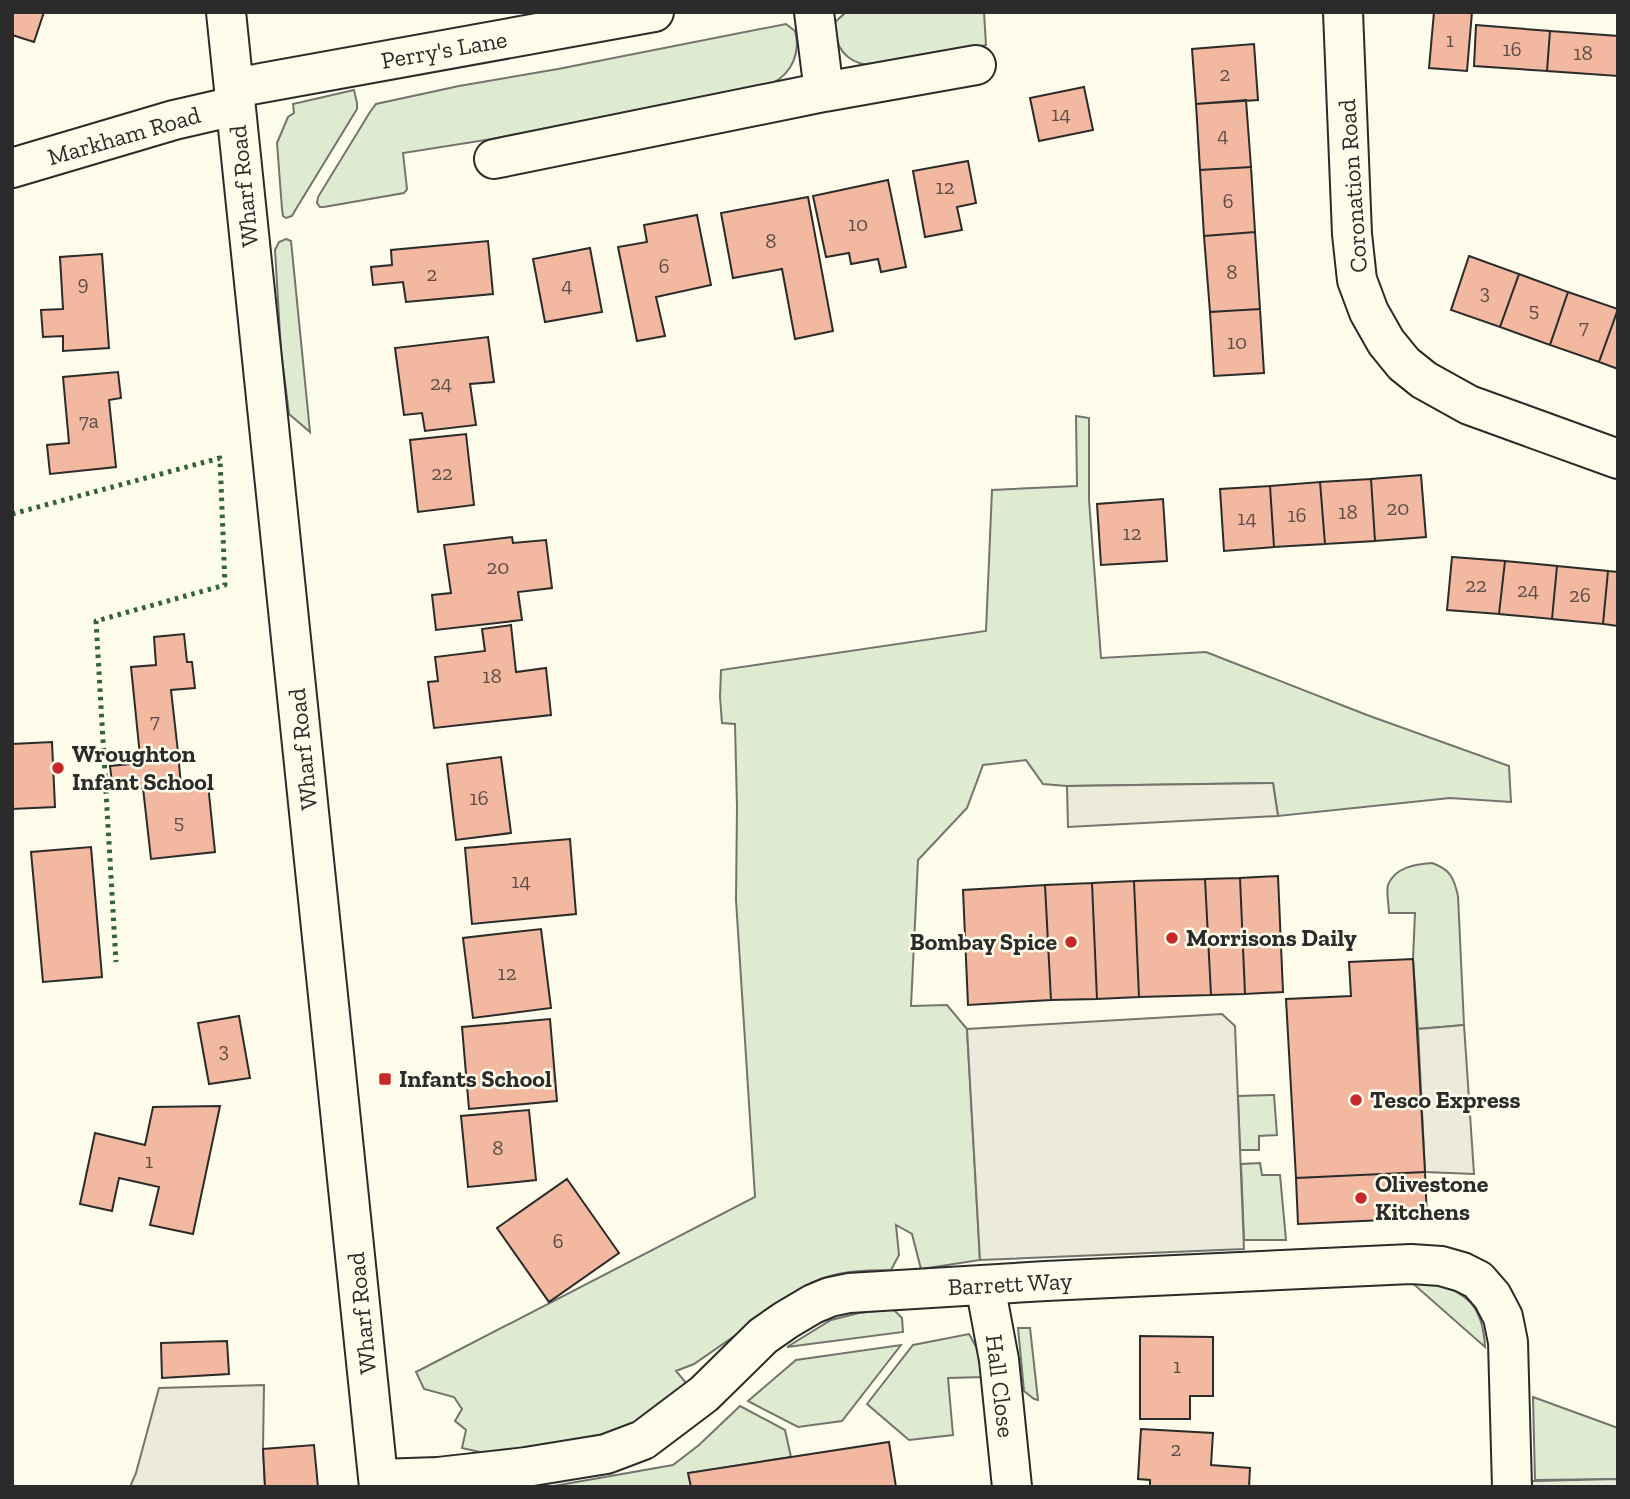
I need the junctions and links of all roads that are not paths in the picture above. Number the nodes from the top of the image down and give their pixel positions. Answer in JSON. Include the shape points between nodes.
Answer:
{"nodes":[{"id":1,"x":226,"y":12,"type":"edge"},
{"id":2,"x":654,"y":12,"type":"edge"},
{"id":3,"x":814,"y":12,"type":"edge"},
{"id":4,"x":1343,"y":12,"type":"edge"},
{"id":5,"x":976,"y":65,"type":"dead end"},
{"id":6,"x":824,"y":92,"type":"junction"},
{"id":7,"x":234,"y":97,"type":"junction"},
{"id":8,"x":494,"y":159,"type":"dead end"},
{"id":9,"x":12,"y":168,"type":"edge"},
{"id":10,"x":1618,"y":459,"type":"edge"},
{"id":11,"x":985,"y":1285,"type":"junction"},
{"id":12,"x":379,"y":1483,"type":"edge"},
{"id":13,"x":1012,"y":1487,"type":"edge"},
{"id":14,"x":1512,"y":1487,"type":"edge"}],
"edges":[{"from":1,"to":7,"type":"street","name":"Wharf Road"},
{"from":2,"to":7,"type":"street","name":"Perry's Lane"},
{"from":3,"to":6,"type":"street"},
{"from":4,"to":10,"type":"street","name":"Coronation Road","via":[[1357,280],[1386,342],[1423,380],[1469,405]]},
{"from":5,"to":6,"type":"street"},
{"from":6,"to":8,"type":"street"},
{"from":7,"to":9,"type":"street","name":"Markham Road","via":[[174,120]]},
{"from":7,"to":12,"type":"street","name":"Wharf Road"},
{"from":11,"to":12,"type":"street","name":"Barrett Way","via":[[849,1293],[813,1304],[763,1336],[668,1422],[643,1440],[606,1454]]},
{"from":11,"to":13,"type":"street","name":"Hall Close","via":[[999,1360]]},
{"from":11,"to":14,"type":"street","name":"Barrett Way","via":[[1411,1264],[1462,1272],[1478,1280],[1503,1317],[1508,1342]]}]}
